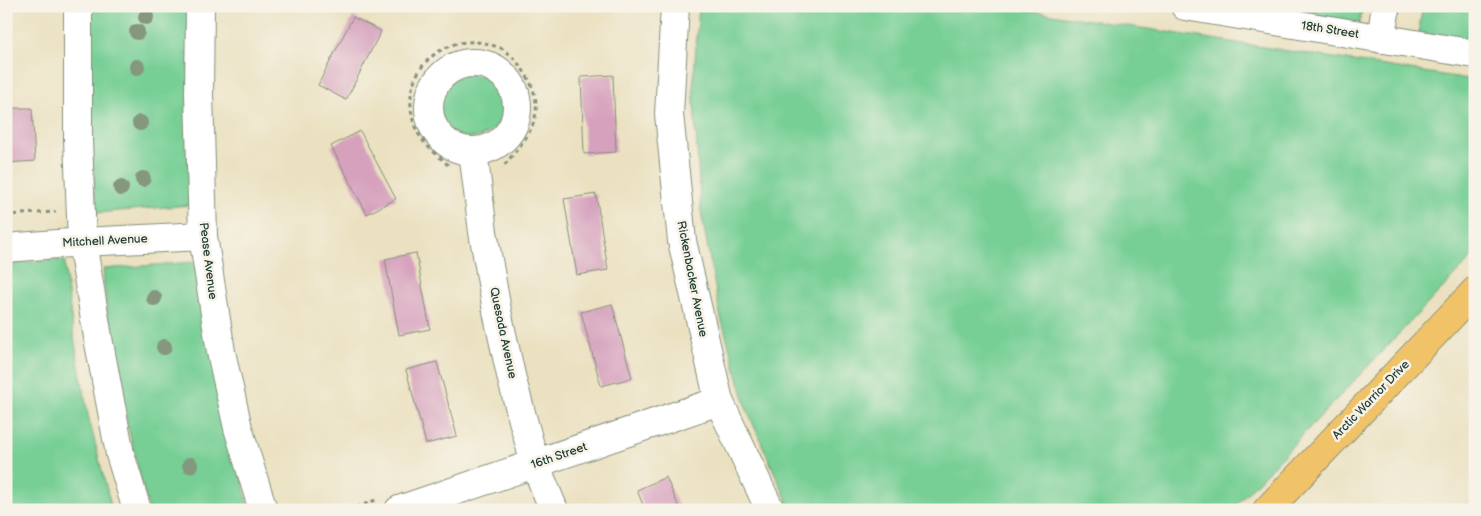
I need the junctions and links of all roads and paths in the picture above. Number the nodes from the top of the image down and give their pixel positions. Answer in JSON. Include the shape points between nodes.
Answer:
{"nodes":[{"id":1,"x":78,"y":6,"type":"edge"},
{"id":2,"x":200,"y":6,"type":"edge"},
{"id":3,"x":675,"y":6,"type":"edge"},
{"id":4,"x":1185,"y":6,"type":"edge"},
{"id":5,"x":1386,"y":6,"type":"edge"},
{"id":6,"x":1381,"y":39,"type":"junction"},
{"id":7,"x":1475,"y":54,"type":"edge"},
{"id":8,"x":473,"y":151,"type":"dead end"},
{"id":9,"x":452,"y":168,"type":"dead end"},
{"id":10,"x":498,"y":172,"type":"dead end"},
{"id":11,"x":64,"y":211,"type":"dead end"},
{"id":12,"x":6,"y":215,"type":"edge"},
{"id":13,"x":203,"y":236,"type":"junction"},
{"id":14,"x":82,"y":242,"type":"junction"},
{"id":15,"x":6,"y":248,"type":"edge"},
{"id":16,"x":1475,"y":291,"type":"edge"},
{"id":17,"x":719,"y":401,"type":"junction"},
{"id":18,"x":535,"y":464,"type":"junction"},
{"id":19,"x":392,"y":504,"type":"edge"},
{"id":20,"x":137,"y":510,"type":"edge"},
{"id":21,"x":263,"y":510,"type":"edge"},
{"id":22,"x":348,"y":510,"type":"edge"},
{"id":23,"x":554,"y":510,"type":"edge"},
{"id":24,"x":770,"y":510,"type":"edge"},
{"id":25,"x":1267,"y":510,"type":"edge"}],
"edges":[{"from":1,"to":14,"type":"street"},
{"from":2,"to":13,"type":"street","name":"Pease Avenue"},
{"from":3,"to":17,"type":"street","name":"Rickenbacker Avenue","via":[[668,114],[682,241]]},
{"from":4,"to":6,"type":"street","name":"18th Street"},
{"from":5,"to":6,"type":"street"},
{"from":6,"to":7,"type":"street","name":"18th Street"},
{"from":8,"to":18,"type":"street","name":"Quesada Avenue","via":[[498,316]]},
{"from":9,"to":10,"type":"path","via":[[421,138],[411,117],[410,93],[418,71],[432,56],[451,45],[478,42],[502,48],[521,65],[532,87],[537,112],[530,132]]},
{"from":11,"to":12,"type":"path"},
{"from":13,"to":14,"type":"street","name":"Mitchell Avenue"},
{"from":13,"to":21,"type":"street","name":"Pease Avenue","via":[[221,352],[238,428]]},
{"from":14,"to":15,"type":"street","name":"Mitchell Avenue"},
{"from":14,"to":20,"type":"street","via":[[120,454]]},
{"from":16,"to":25,"type":"main road","name":"Arctic Warrior Drive"},
{"from":17,"to":18,"type":"street","name":"16th Street"},
{"from":17,"to":24,"type":"street","name":"Rickenbacker Avenue"},
{"from":18,"to":19,"type":"street","name":"16th Street"},
{"from":18,"to":23,"type":"street","name":"Quesada Avenue"},
{"from":19,"to":22,"type":"path"}]}
